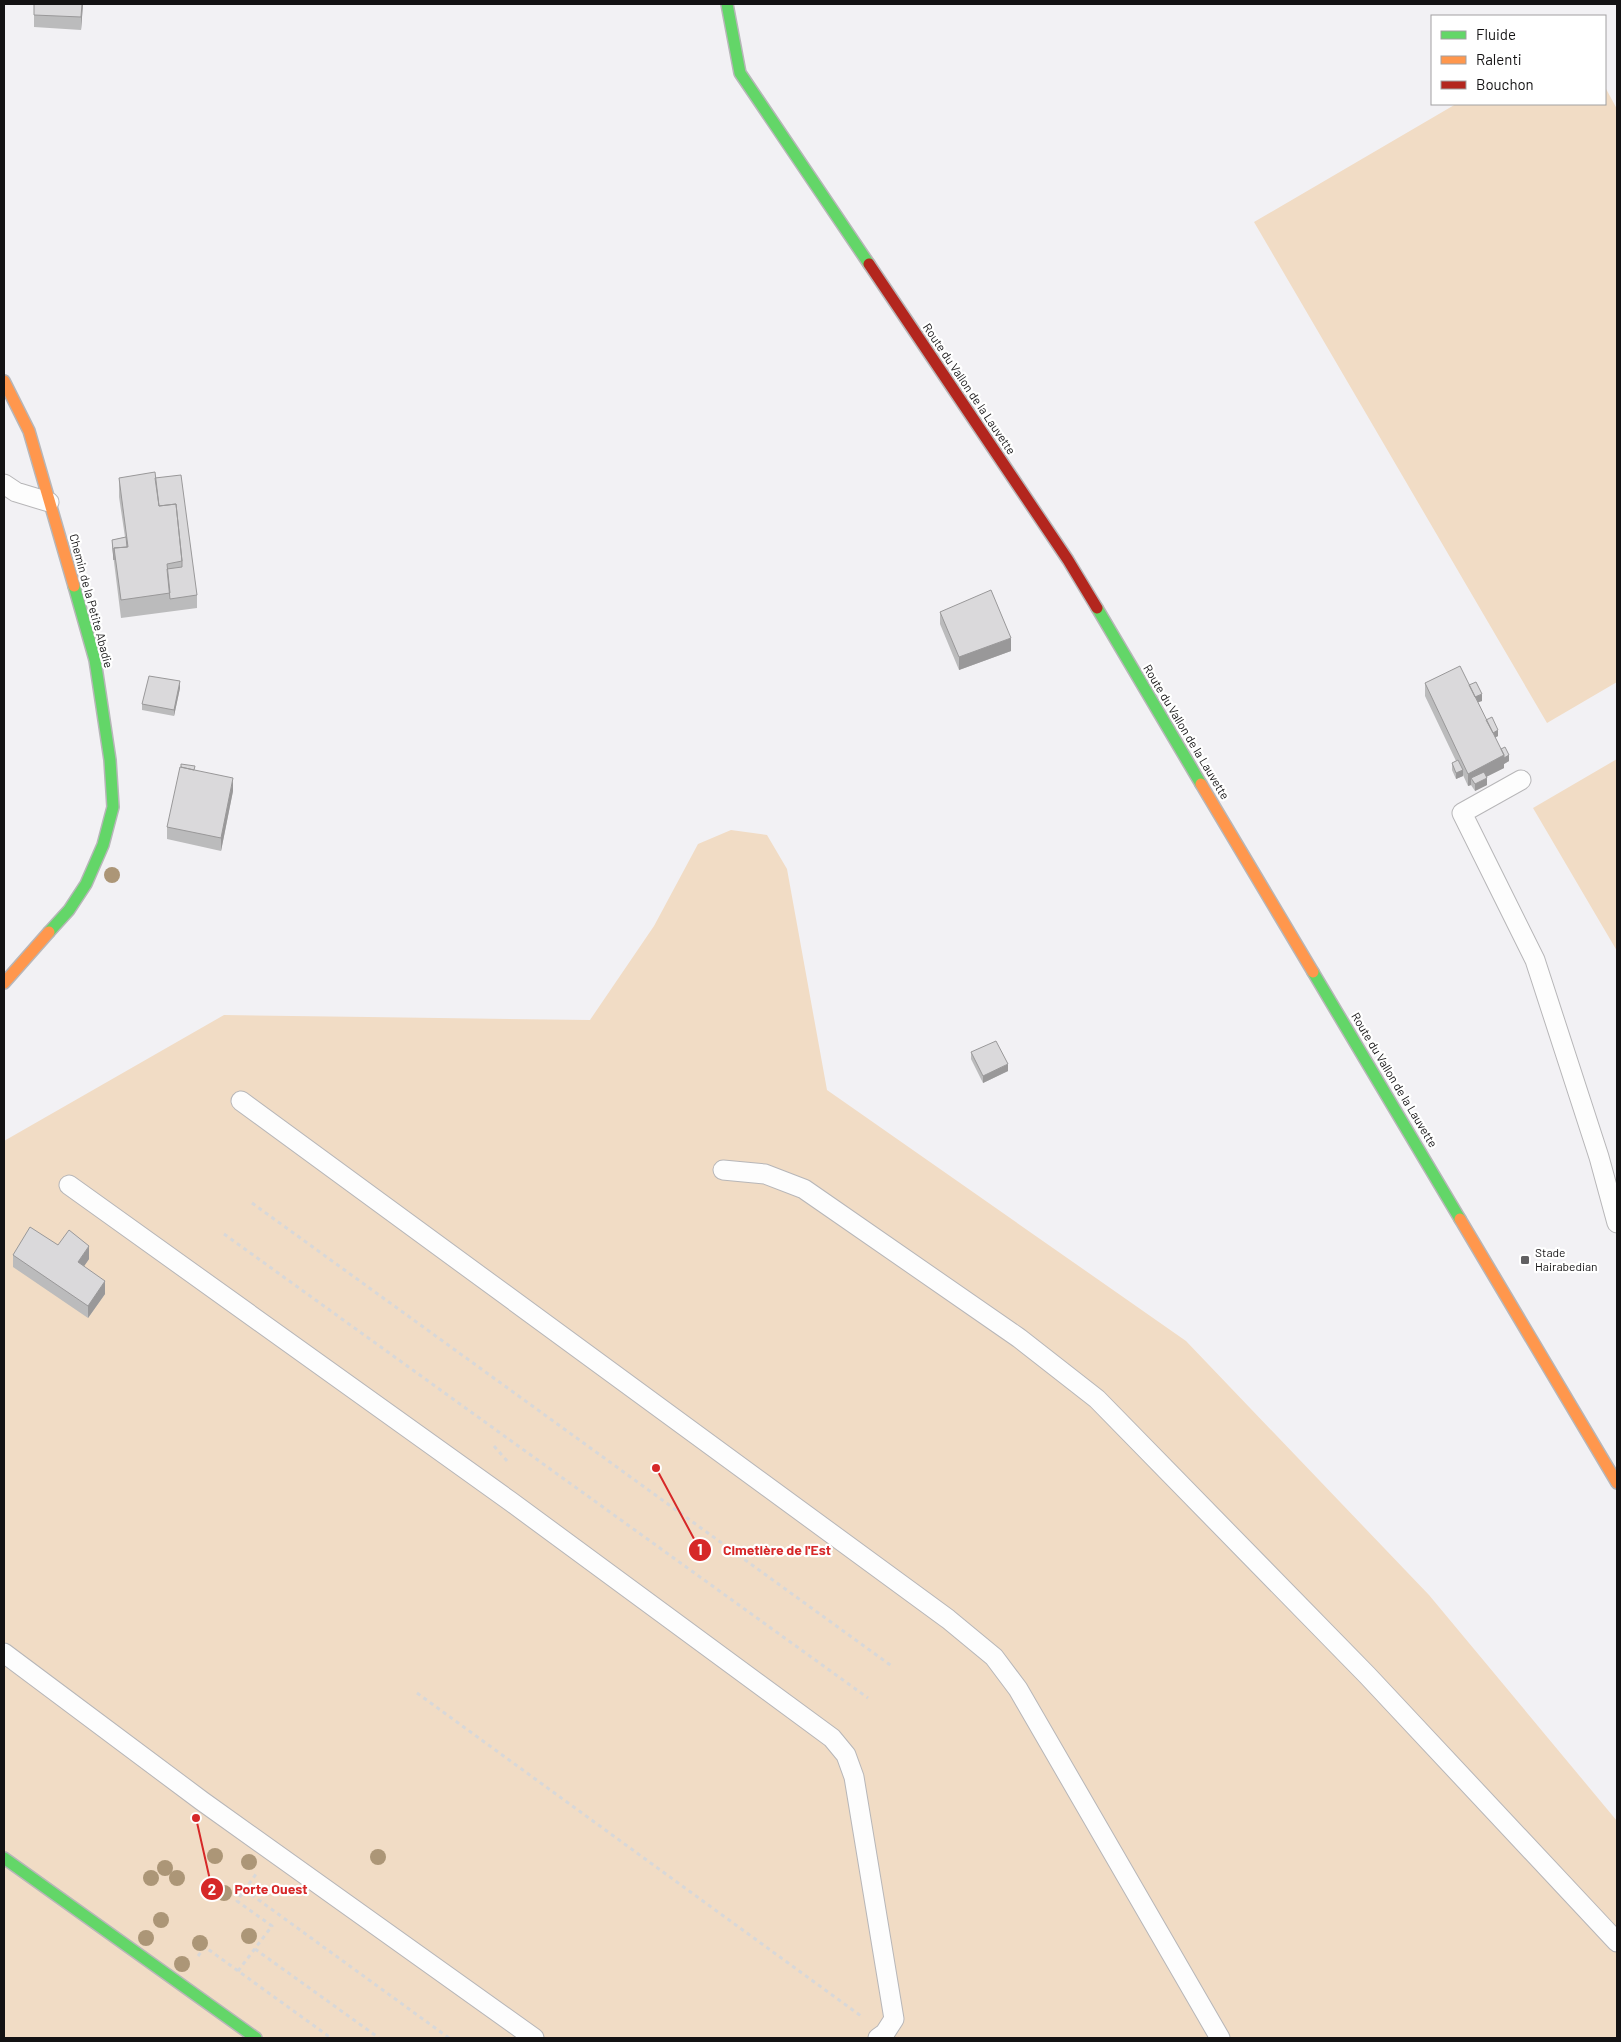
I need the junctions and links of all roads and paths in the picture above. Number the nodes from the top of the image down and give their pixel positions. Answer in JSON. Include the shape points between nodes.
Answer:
{"nodes":[{"id":1,"x":727,"y":4,"type":"edge"},
{"id":2,"x":4,"y":381,"type":"edge"},
{"id":3,"x":4,"y":484,"type":"edge"},
{"id":4,"x":49,"y":502,"type":"junction"},
{"id":5,"x":1521,"y":780,"type":"dead end"},
{"id":6,"x":4,"y":983,"type":"edge"},
{"id":7,"x":241,"y":1102,"type":"dead end"},
{"id":8,"x":723,"y":1170,"type":"dead end"},
{"id":9,"x":69,"y":1185,"type":"dead end"},
{"id":10,"x":252,"y":1203,"type":"dead end"},
{"id":11,"x":1617,"y":1223,"type":"edge"},
{"id":12,"x":224,"y":1234,"type":"dead end"},
{"id":13,"x":1617,"y":1483,"type":"edge"},
{"id":14,"x":4,"y":1654,"type":"edge"},
{"id":15,"x":894,"y":1667,"type":"dead end"},
{"id":16,"x":417,"y":1693,"type":"dead end"},
{"id":17,"x":868,"y":1698,"type":"dead end"},
{"id":18,"x":4,"y":1858,"type":"edge"},
{"id":19,"x":260,"y":1869,"type":"dead end"},
{"id":20,"x":245,"y":1890,"type":"junction"},
{"id":21,"x":1617,"y":1942,"type":"edge"},
{"id":22,"x":255,"y":1949,"type":"junction"},
{"id":23,"x":238,"y":1971,"type":"junction"},
{"id":24,"x":178,"y":1983,"type":"junction"},
{"id":25,"x":882,"y":2036,"type":"edge"},
{"id":26,"x":256,"y":2038,"type":"edge"},
{"id":27,"x":331,"y":2038,"type":"edge"},
{"id":28,"x":379,"y":2038,"type":"edge"},
{"id":29,"x":449,"y":2038,"type":"edge"},
{"id":30,"x":534,"y":2038,"type":"edge"},
{"id":31,"x":1220,"y":2038,"type":"edge"}],
"edges":[{"from":1,"to":13,"type":"street","name":"Route du Vallon de la Lauvette","via":[[740,73],[1068,560]]},
{"from":2,"to":4,"type":"street","name":"Chemin de la Petite Abadie","via":[[29,431]]},
{"from":3,"to":4,"type":"lane","via":[[16,492]]},
{"from":4,"to":6,"type":"street","name":"Chemin de la Petite Abadie","via":[[96,660],[110,760],[112,807],[104,845],[86,884],[69,910]]},
{"from":5,"to":11,"type":"lane","via":[[1462,813],[1535,960]]},
{"from":7,"to":31,"type":"lane","via":[[948,1619],[994,1658],[1018,1689]]},
{"from":8,"to":21,"type":"lane","via":[[764,1174],[804,1188],[1019,1338],[1096,1400],[1373,1682]]},
{"from":9,"to":25,"type":"lane","via":[[510,1501],[832,1738],[846,1754],[854,1777],[894,2019]]},
{"from":10,"to":15,"type":"path"},
{"from":12,"to":17,"type":"path"},
{"from":14,"to":30,"type":"lane","via":[[202,1802]]},
{"from":16,"to":25,"type":"path"},
{"from":18,"to":24,"type":"street"},
{"from":19,"to":20,"type":"path"},
{"from":20,"to":22,"type":"path","via":[[237,1901],[272,1926]]},
{"from":20,"to":29,"type":"path"},
{"from":22,"to":23,"type":"path"},
{"from":22,"to":28,"type":"path"},
{"from":23,"to":24,"type":"path","via":[[205,1947]]},
{"from":23,"to":27,"type":"path"},
{"from":24,"to":26,"type":"street"}]}
